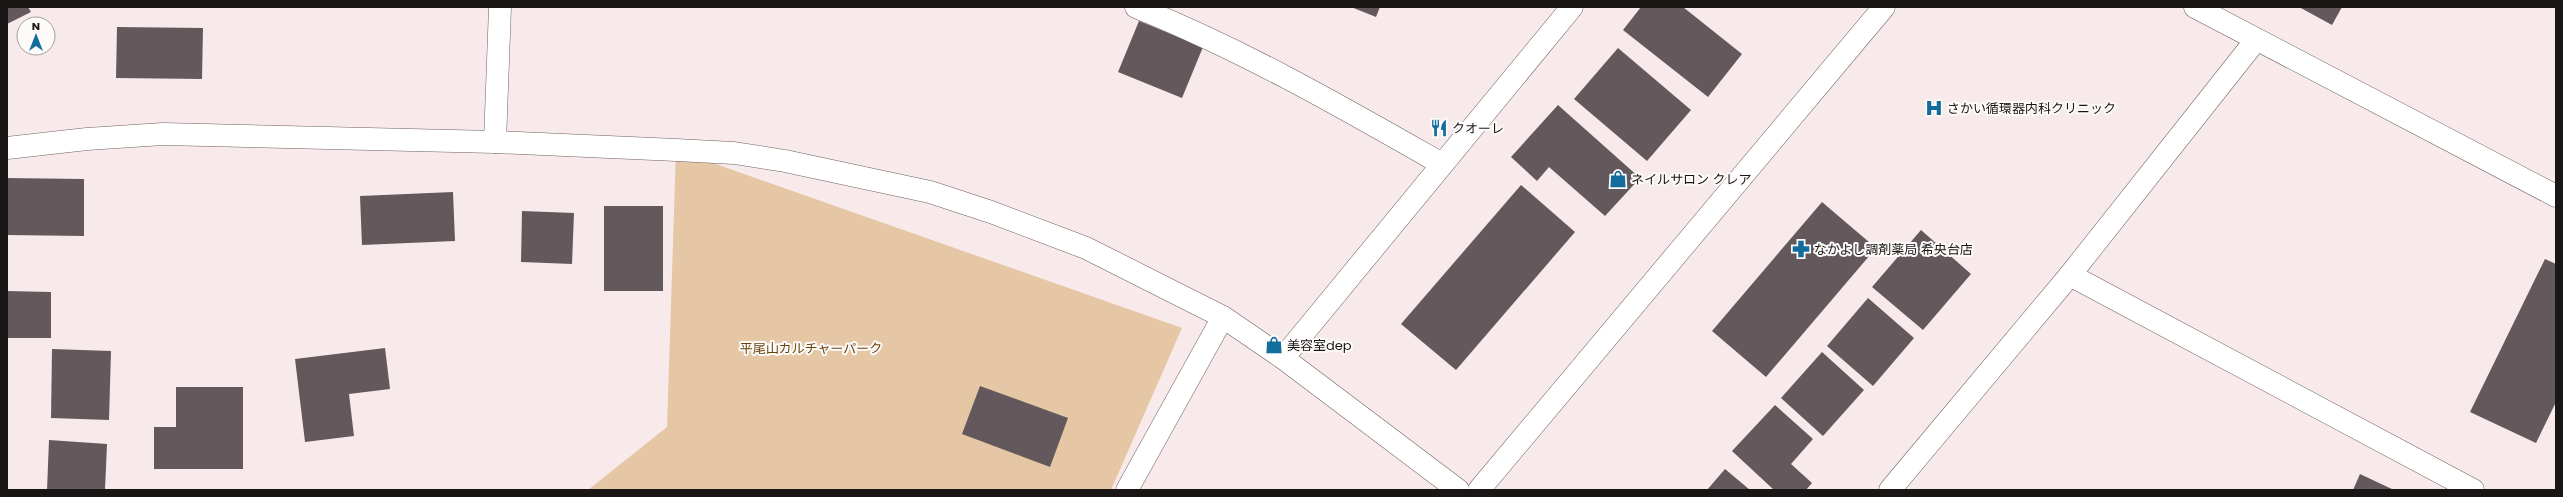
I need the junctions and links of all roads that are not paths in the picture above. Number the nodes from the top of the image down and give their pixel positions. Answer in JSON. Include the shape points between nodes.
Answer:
{"nodes":[{"id":1,"x":500,"y":7,"type":"edge"},
{"id":2,"x":1136,"y":7,"type":"edge"},
{"id":3,"x":1572,"y":7,"type":"edge"},
{"id":4,"x":1884,"y":7,"type":"edge"},
{"id":5,"x":2195,"y":7,"type":"edge"},
{"id":6,"x":2256,"y":40,"type":"junction"},
{"id":7,"x":495,"y":142,"type":"junction"},
{"id":8,"x":7,"y":148,"type":"edge"},
{"id":9,"x":1442,"y":164,"type":"junction"},
{"id":10,"x":2556,"y":196,"type":"edge"},
{"id":11,"x":2070,"y":275,"type":"junction"},
{"id":12,"x":1223,"y":317,"type":"junction"},
{"id":13,"x":1283,"y":358,"type":"junction"},
{"id":14,"x":1127,"y":490,"type":"edge"},
{"id":15,"x":1458,"y":490,"type":"edge"},
{"id":16,"x":1479,"y":490,"type":"edge"},
{"id":17,"x":1890,"y":490,"type":"edge"},
{"id":18,"x":2473,"y":490,"type":"edge"}],
"edges":[{"from":1,"to":7,"type":"street"},
{"from":2,"to":9,"type":"street","via":[[1246,56]]},
{"from":3,"to":9,"type":"street"},
{"from":4,"to":16,"type":"street"},
{"from":5,"to":6,"type":"street"},
{"from":6,"to":10,"type":"street"},
{"from":6,"to":11,"type":"street"},
{"from":7,"to":8,"type":"street","via":[[164,134]]},
{"from":7,"to":12,"type":"street","via":[[734,153],[930,192],[1086,248]]},
{"from":9,"to":13,"type":"street"},
{"from":11,"to":17,"type":"street"},
{"from":11,"to":18,"type":"street"},
{"from":12,"to":13,"type":"street"},
{"from":12,"to":14,"type":"street"},
{"from":13,"to":15,"type":"street"}]}
